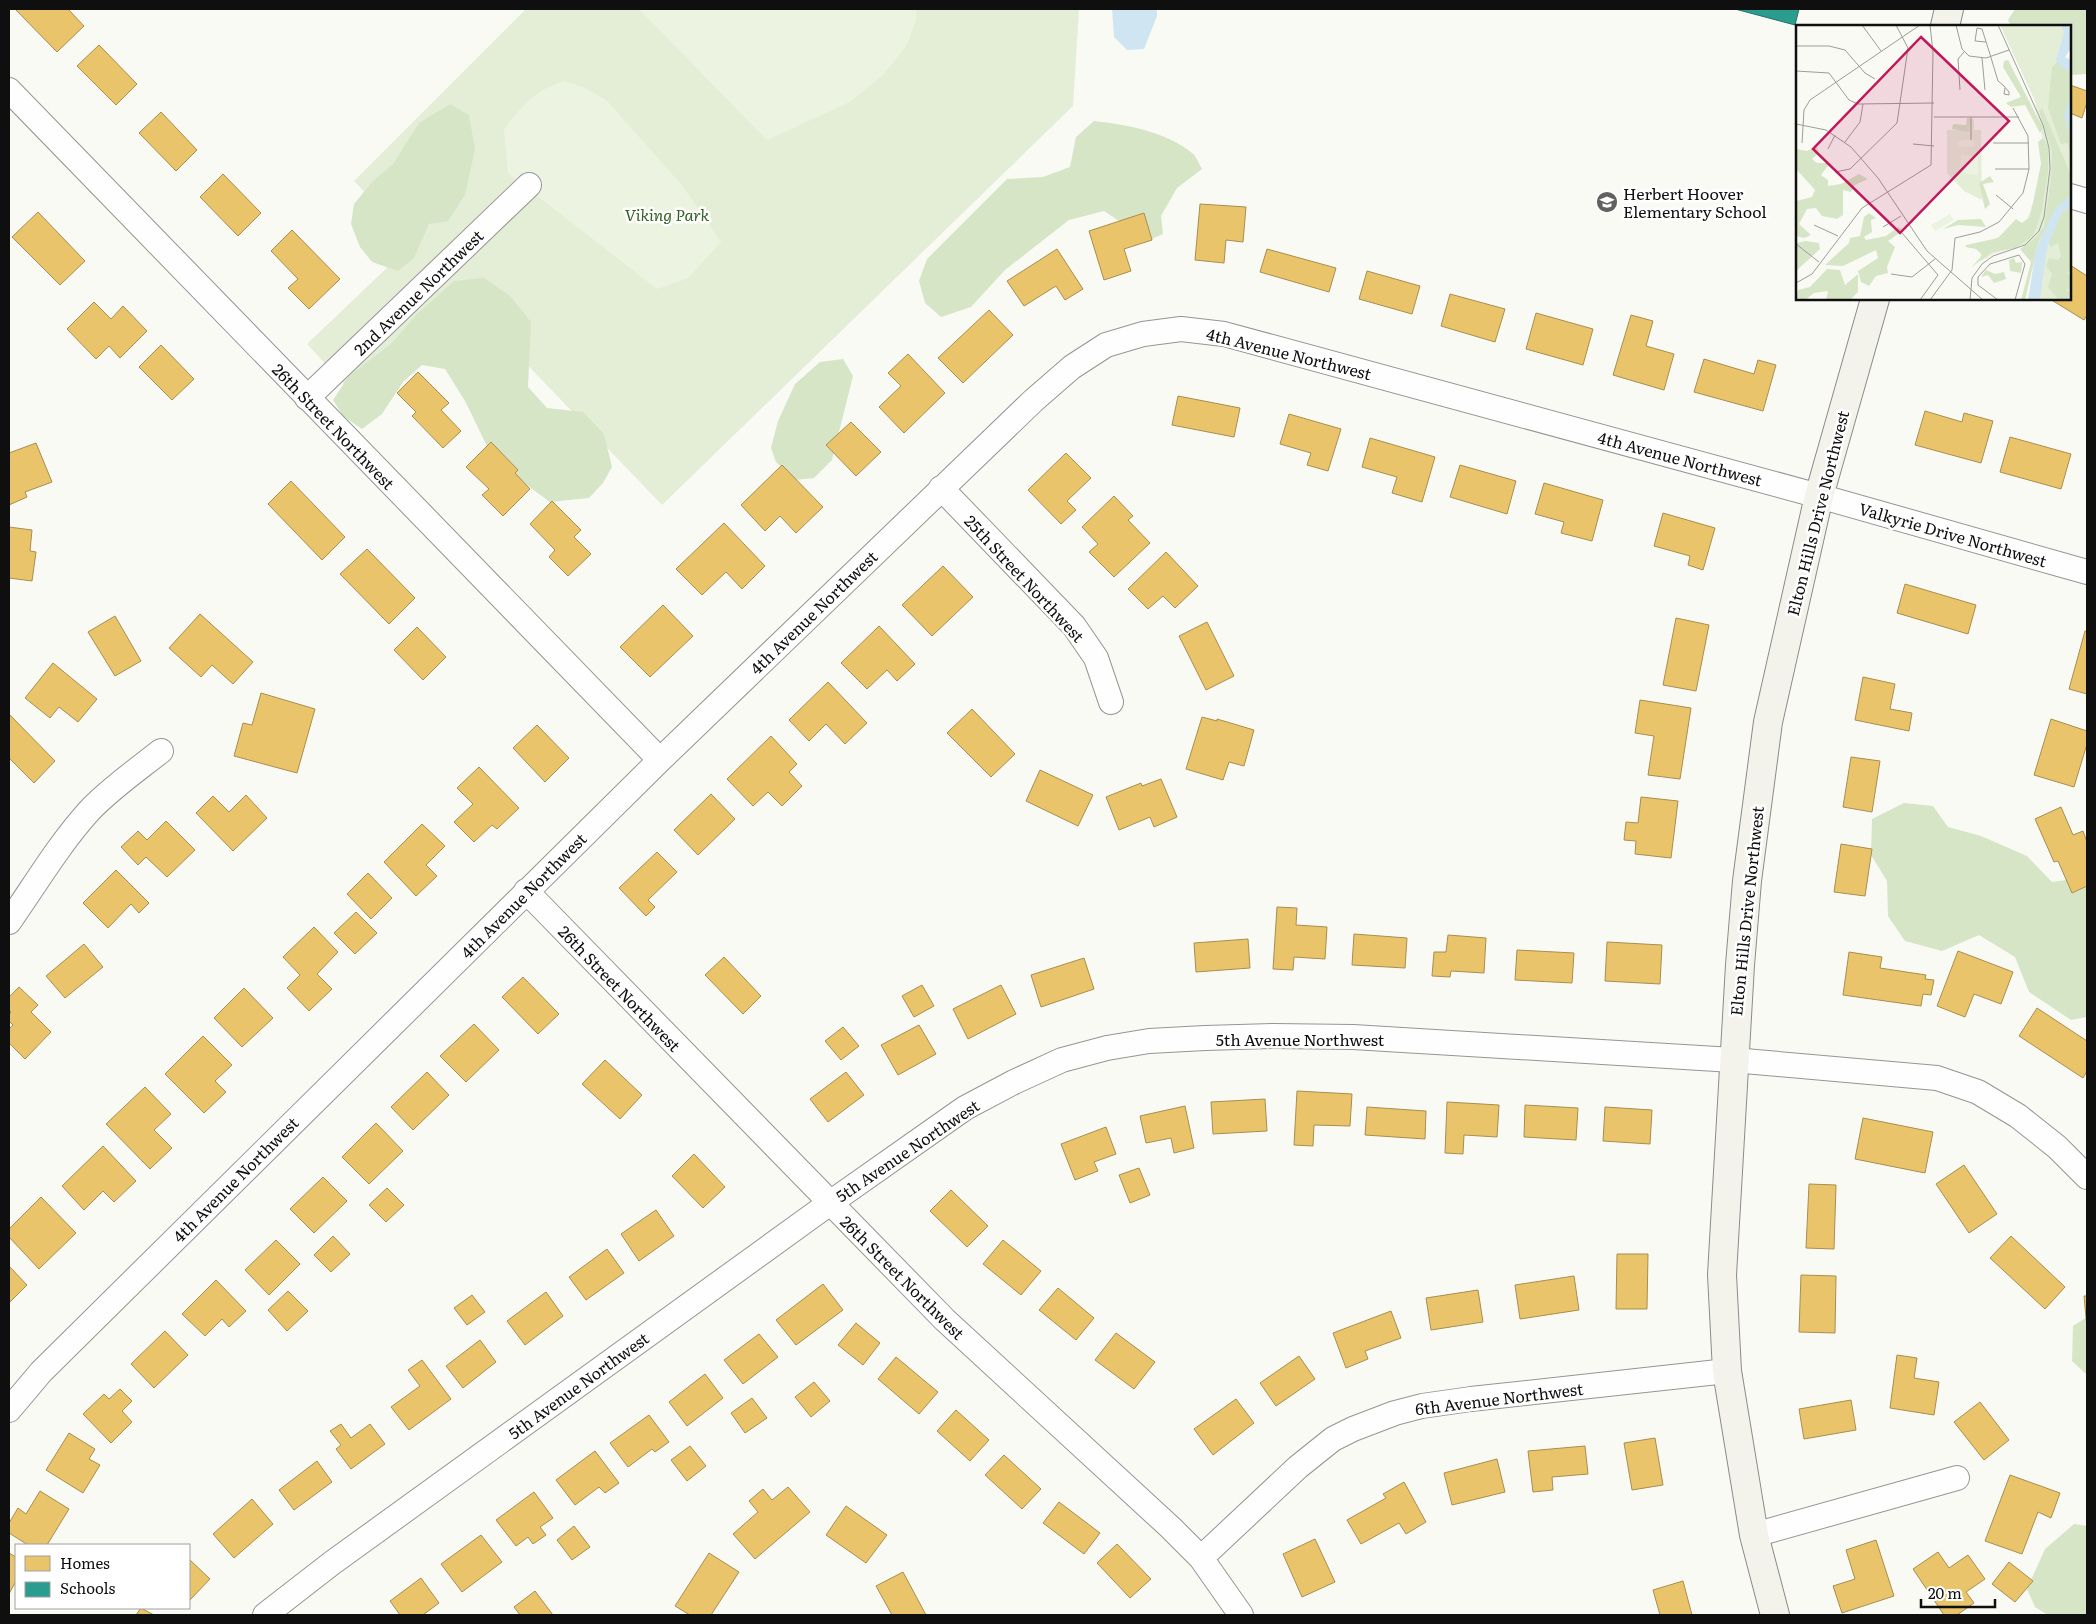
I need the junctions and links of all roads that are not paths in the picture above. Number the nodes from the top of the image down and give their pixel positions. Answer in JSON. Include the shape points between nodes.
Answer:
{"nodes":[{"id":1,"x":1948,"y":9,"type":"edge"},
{"id":2,"x":1945,"y":25,"type":"edge"},
{"id":3,"x":9,"y":90,"type":"edge"},
{"id":4,"x":529,"y":185,"type":"dead end"},
{"id":5,"x":2071,"y":196,"type":"edge"},
{"id":6,"x":2087,"y":201,"type":"edge"},
{"id":7,"x":1875,"y":300,"type":"edge"},
{"id":8,"x":307,"y":398,"type":"junction"},
{"id":9,"x":941,"y":488,"type":"junction"},
{"id":10,"x":1819,"y":496,"type":"junction"},
{"id":11,"x":2087,"y":572,"type":"edge"},
{"id":12,"x":1111,"y":702,"type":"dead end"},
{"id":13,"x":161,"y":751,"type":"dead end"},
{"id":14,"x":660,"y":760,"type":"junction"},
{"id":15,"x":526,"y":891,"type":"junction"},
{"id":16,"x":9,"y":922,"type":"edge"},
{"id":17,"x":1733,"y":1060,"type":"junction"},
{"id":18,"x":2087,"y":1177,"type":"edge"},
{"id":19,"x":830,"y":1202,"type":"junction"},
{"id":20,"x":1727,"y":1371,"type":"junction"},
{"id":21,"x":9,"y":1410,"type":"edge"},
{"id":22,"x":1957,"y":1478,"type":"dead end"},
{"id":23,"x":1754,"y":1536,"type":"junction"},
{"id":24,"x":1201,"y":1558,"type":"junction"},
{"id":25,"x":265,"y":1615,"type":"edge"},
{"id":26,"x":1241,"y":1615,"type":"edge"},
{"id":27,"x":1775,"y":1615,"type":"edge"}],
"edges":[{"from":1,"to":2,"type":"main road"},
{"from":3,"to":8,"type":"street","name":"26th Street Northwest"},
{"from":4,"to":8,"type":"street","name":"2nd Avenue Northwest"},
{"from":5,"to":6,"type":"street"},
{"from":7,"to":10,"type":"main road","name":"Elton Hills Drive Northwest"},
{"from":8,"to":14,"type":"street","name":"26th Street Northwest"},
{"from":9,"to":10,"type":"street","name":"4th Avenue Northwest","via":[[1072,367],[1106,345],[1142,334],[1181,329],[1224,334]]},
{"from":9,"to":12,"type":"street","name":"25th Street Northwest","via":[[1074,626],[1096,658]]},
{"from":9,"to":14,"type":"street","name":"4th Avenue Northwest"},
{"from":10,"to":11,"type":"street","name":"Valkyrie Drive Northwest"},
{"from":10,"to":17,"type":"main road","name":"Elton Hills Drive Northwest","via":[[1768,722],[1747,881]]},
{"from":13,"to":16,"type":"street","via":[[90,810],[58,849]]},
{"from":14,"to":15,"type":"street","name":"4th Avenue Northwest"},
{"from":15,"to":19,"type":"street","name":"26th Street Northwest"},
{"from":15,"to":21,"type":"street","name":"4th Avenue Northwest","via":[[41,1372]]},
{"from":17,"to":18,"type":"street","name":"5th Avenue Northwest","via":[[1937,1078],[1978,1092],[2018,1116],[2057,1147]]},
{"from":17,"to":19,"type":"street","name":"5th Avenue Northwest","via":[[1353,1037],[1274,1036],[1150,1041],[1062,1060],[1014,1082],[965,1108]]},
{"from":17,"to":20,"type":"main road","name":"Elton Hills Drive Northwest","via":[[1722,1275]]},
{"from":19,"to":24,"type":"street","name":"26th Street Northwest","via":[[945,1320]]},
{"from":19,"to":25,"type":"street","name":"5th Avenue Northwest","via":[[340,1557]]},
{"from":20,"to":23,"type":"main road","name":"Elton Hills Drive Northwest"},
{"from":20,"to":24,"type":"street","name":"6th Avenue Northwest","via":[[1471,1399],[1395,1413],[1333,1439],[1298,1467]]},
{"from":22,"to":23,"type":"street"},
{"from":23,"to":27,"type":"main road","name":"Elton Hills Drive Northwest"},
{"from":24,"to":26,"type":"street","name":"26th Street Northwest"}]}
